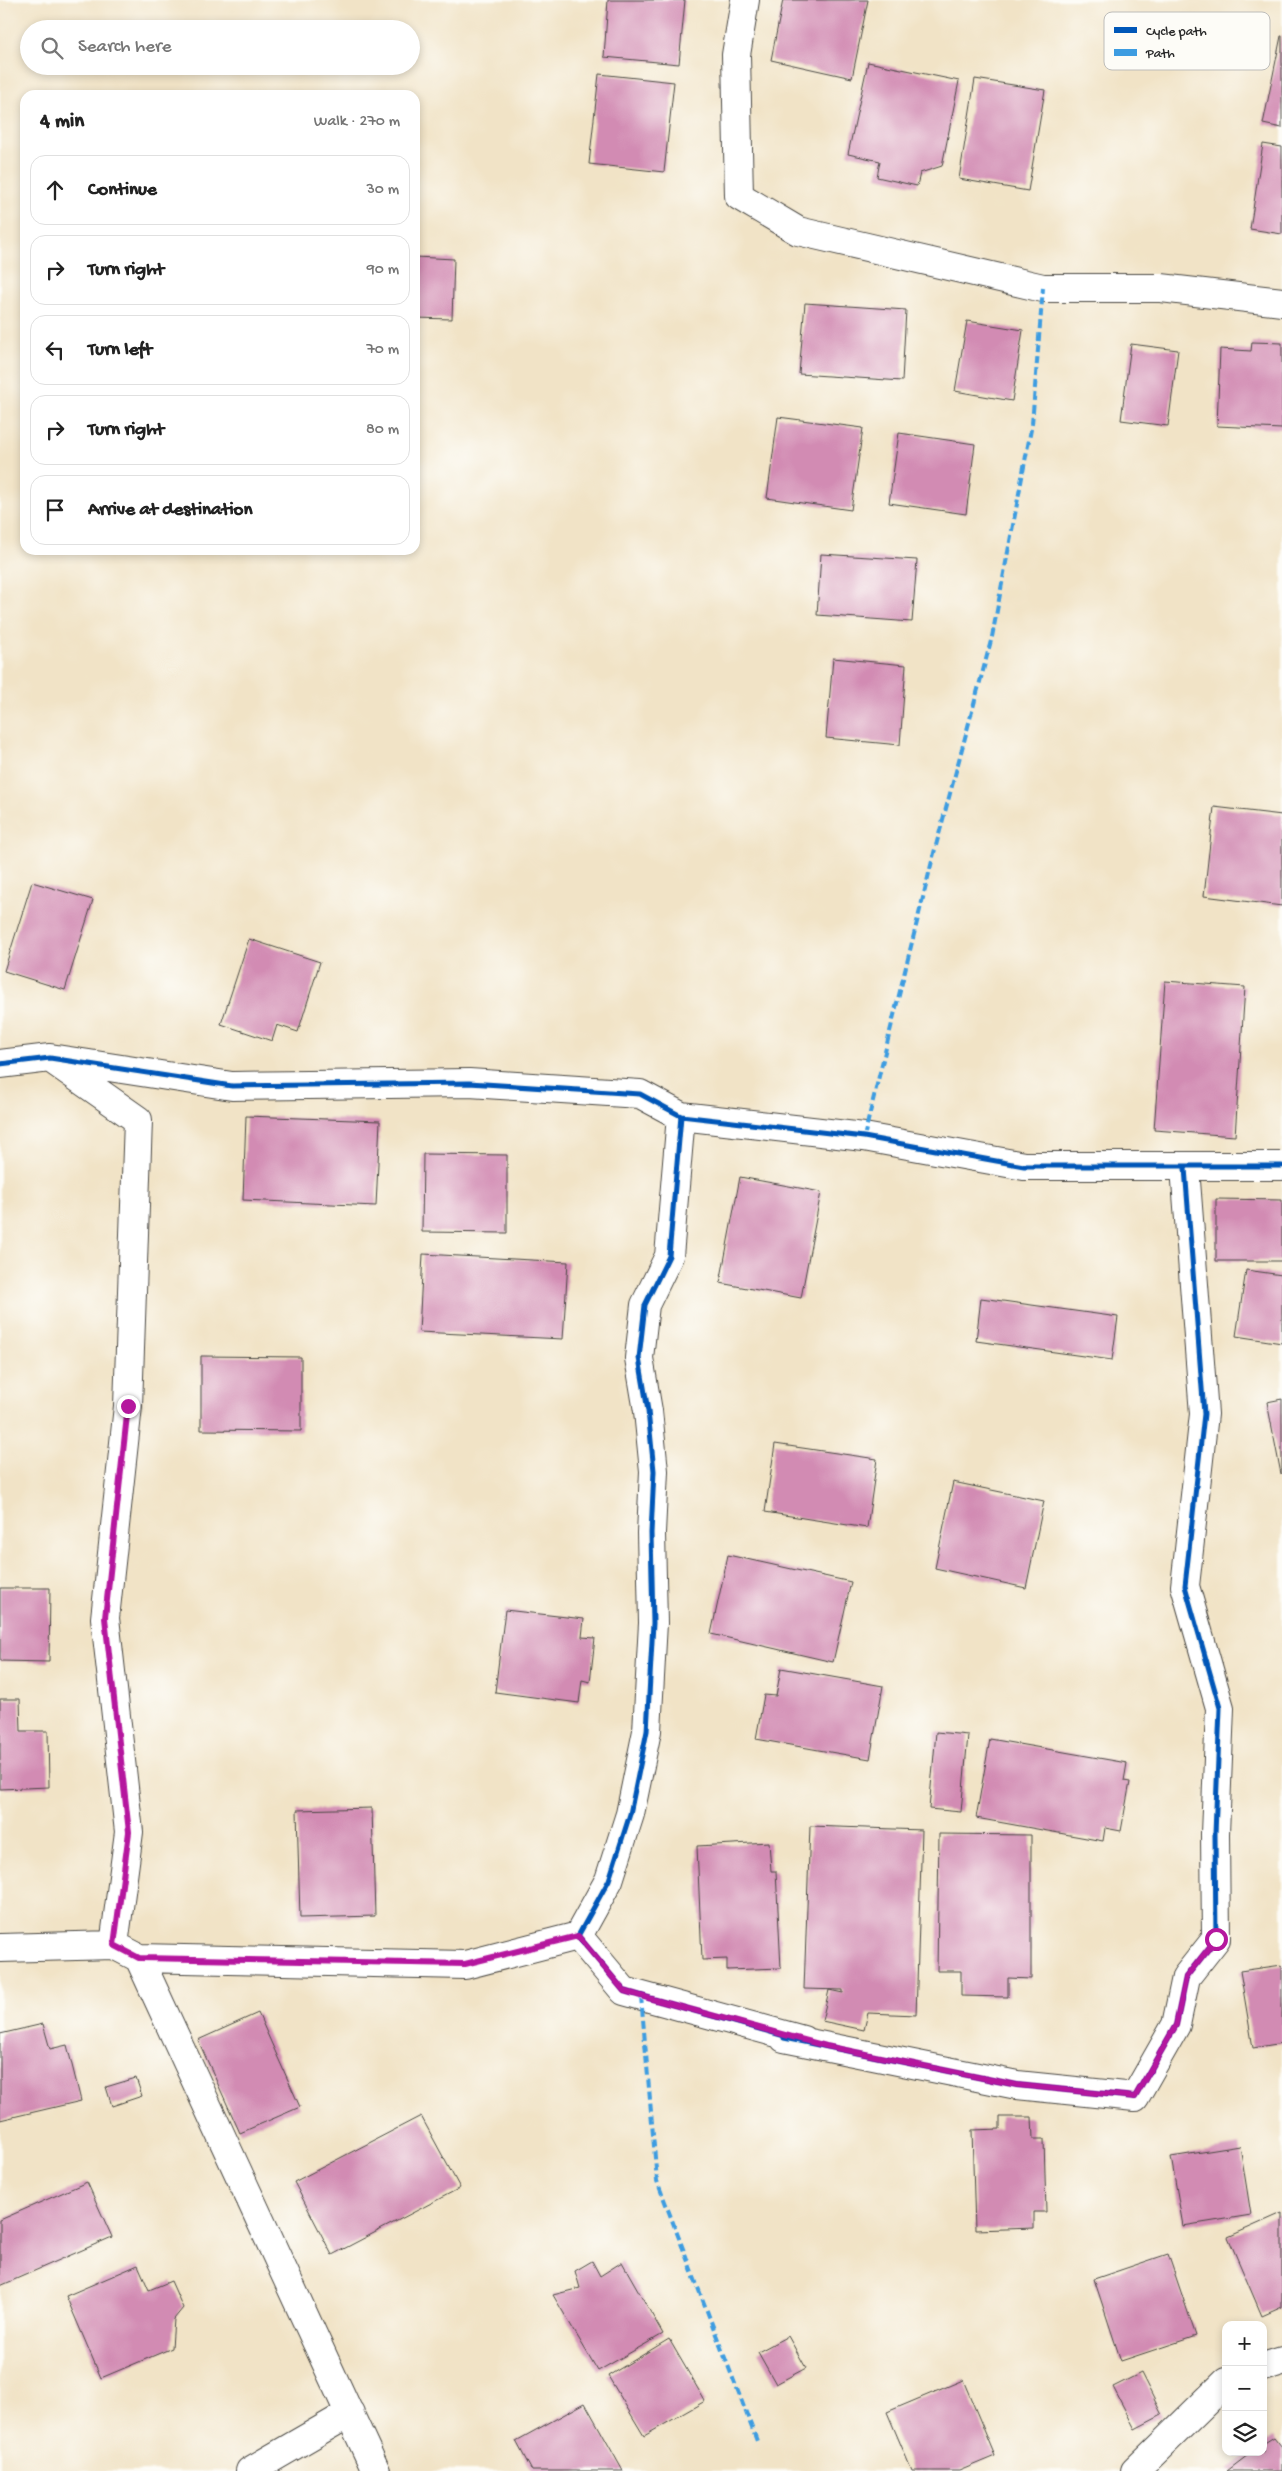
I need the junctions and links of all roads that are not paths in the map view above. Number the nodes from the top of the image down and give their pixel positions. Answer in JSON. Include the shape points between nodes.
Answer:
{"nodes":[{"id":1,"x":746,"y":0,"type":"edge"},
{"id":2,"x":1282,"y":302,"type":"edge"},
{"id":3,"x":50,"y":1058,"type":"junction"},
{"id":4,"x":0,"y":1064,"type":"edge"},
{"id":5,"x":680,"y":1116,"type":"junction"},
{"id":6,"x":1282,"y":1166,"type":"edge"},
{"id":7,"x":1185,"y":1168,"type":"junction"},
{"id":8,"x":578,"y":1936,"type":"junction"},
{"id":9,"x":114,"y":1945,"type":"junction"},
{"id":10,"x":0,"y":1948,"type":"edge"},
{"id":11,"x":139,"y":1958,"type":"junction"},
{"id":12,"x":784,"y":2038,"type":"dead end"},
{"id":13,"x":826,"y":2046,"type":"junction"},
{"id":14,"x":1282,"y":2361,"type":"edge"},
{"id":15,"x":1266,"y":2366,"type":"edge"},
{"id":16,"x":1222,"y":2386,"type":"edge"},
{"id":17,"x":350,"y":2413,"type":"junction"},
{"id":18,"x":250,"y":2471,"type":"edge"},
{"id":19,"x":376,"y":2471,"type":"edge"},
{"id":20,"x":1135,"y":2471,"type":"edge"}],
"edges":[{"from":1,"to":2,"type":"street","via":[[736,55],[739,196],[798,231],[1043,288],[1161,288]]},
{"from":3,"to":4,"type":"street"},
{"from":3,"to":5,"type":"street","via":[[232,1086],[469,1083],[640,1094]]},
{"from":3,"to":9,"type":"street","via":[[138,1120],[128,1406],[105,1618],[129,1832]]},
{"from":5,"to":7,"type":"street","via":[[864,1137],[1024,1166]]},
{"from":5,"to":8,"type":"street","via":[[669,1256],[645,1305],[639,1358],[654,1471],[651,1533],[653,1623],[647,1731],[630,1814],[609,1880]]},
{"from":6,"to":7,"type":"street"},
{"from":7,"to":13,"type":"street","via":[[1204,1414],[1185,1586],[1220,1708],[1214,1834],[1216,1939],[1186,1977],[1176,2025],[1135,2097],[1017,2085]]},
{"from":8,"to":11,"type":"street","via":[[465,1964]]},
{"from":8,"to":13,"type":"street","via":[[624,1991]]},
{"from":9,"to":10,"type":"street"},
{"from":9,"to":11,"type":"street"},
{"from":11,"to":17,"type":"street"},
{"from":12,"to":13,"type":"street"},
{"from":14,"to":15,"type":"street"},
{"from":16,"to":20,"type":"street"},
{"from":17,"to":18,"type":"street"},
{"from":17,"to":19,"type":"street"}]}
